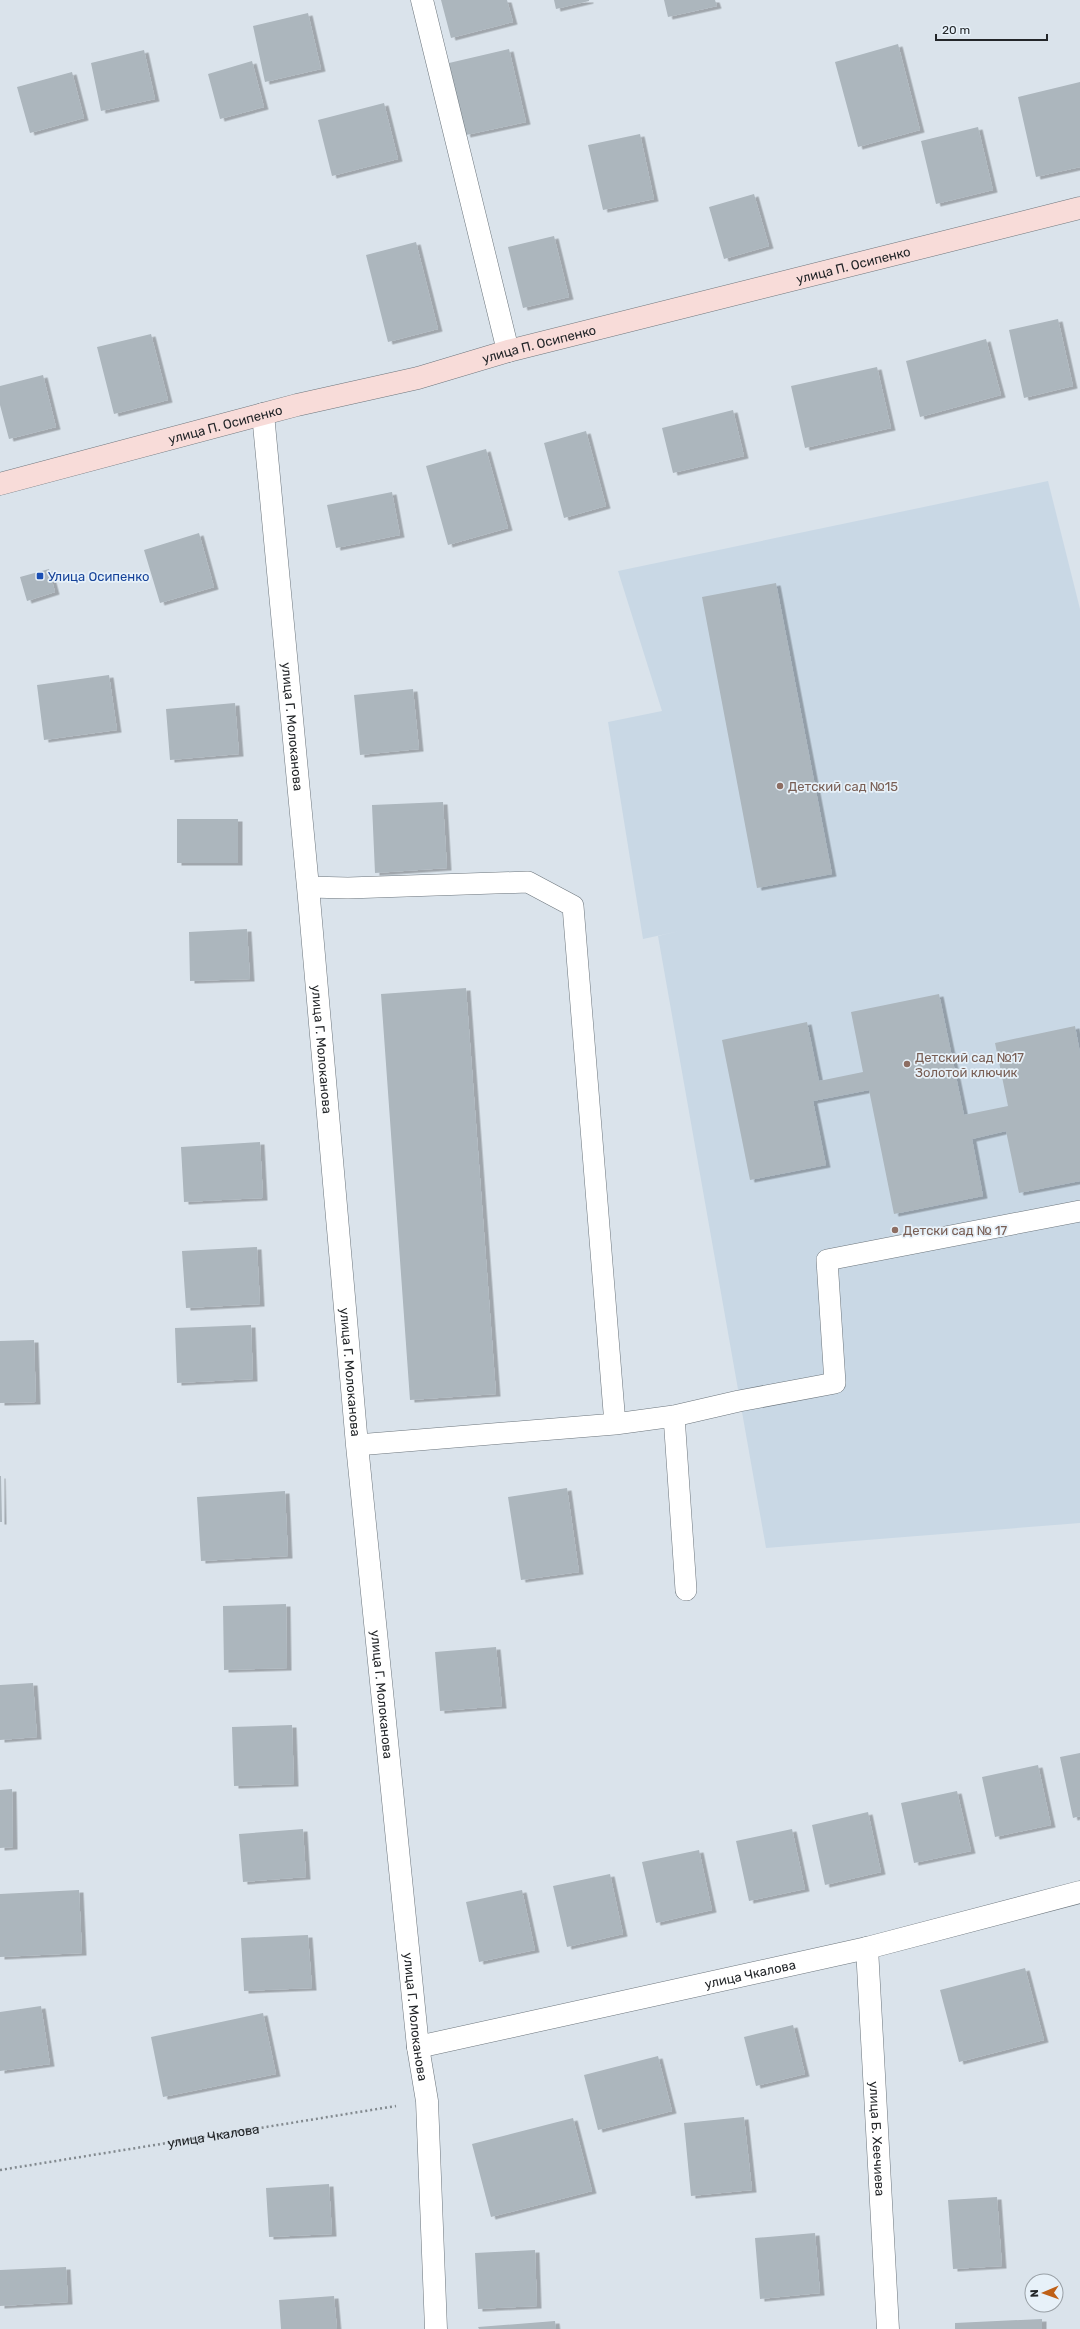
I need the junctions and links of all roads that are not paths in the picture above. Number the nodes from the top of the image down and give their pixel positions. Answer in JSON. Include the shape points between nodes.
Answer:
{"nodes":[{"id":1,"x":422,"y":0,"type":"edge"},
{"id":2,"x":1080,"y":208,"type":"edge"},
{"id":3,"x":508,"y":351,"type":"junction"},
{"id":4,"x":263,"y":414,"type":"junction"},
{"id":5,"x":0,"y":484,"type":"edge"},
{"id":6,"x":308,"y":887,"type":"junction"},
{"id":7,"x":1080,"y":1211,"type":"edge"},
{"id":8,"x":674,"y":1416,"type":"junction"},
{"id":9,"x":615,"y":1424,"type":"junction"},
{"id":10,"x":357,"y":1445,"type":"junction"},
{"id":11,"x":686,"y":1590,"type":"dead end"},
{"id":12,"x":1080,"y":1892,"type":"edge"},
{"id":13,"x":867,"y":1948,"type":"junction"},
{"id":14,"x":418,"y":2047,"type":"junction"},
{"id":15,"x":436,"y":2329,"type":"edge"},
{"id":16,"x":888,"y":2329,"type":"edge"}],
"edges":[{"from":1,"to":3,"type":"street"},
{"from":2,"to":3,"type":"main road","name":"улица П. Осипенко"},
{"from":3,"to":4,"type":"main road","name":"улица П. Осипенко","via":[[418,378]]},
{"from":4,"to":5,"type":"main road","name":"улица П. Осипенко"},
{"from":4,"to":6,"type":"street","name":"улица Г. Молоканова"},
{"from":6,"to":9,"type":"lane","via":[[528,882],[573,906]]},
{"from":6,"to":10,"type":"street","name":"улица Г. Молоканова"},
{"from":7,"to":8,"type":"lane","via":[[828,1260],[835,1383]]},
{"from":8,"to":9,"type":"lane"},
{"from":8,"to":11,"type":"lane"},
{"from":9,"to":10,"type":"lane"},
{"from":10,"to":14,"type":"street","name":"улица Г. Молоканова"},
{"from":12,"to":13,"type":"street","name":"улица Чкалова"},
{"from":13,"to":14,"type":"street","name":"улица Чкалова"},
{"from":13,"to":16,"type":"street","name":"улица Б. Хеечиева"},
{"from":14,"to":15,"type":"street","name":"улица Г. Молоканова","via":[[427,2102]]}]}
